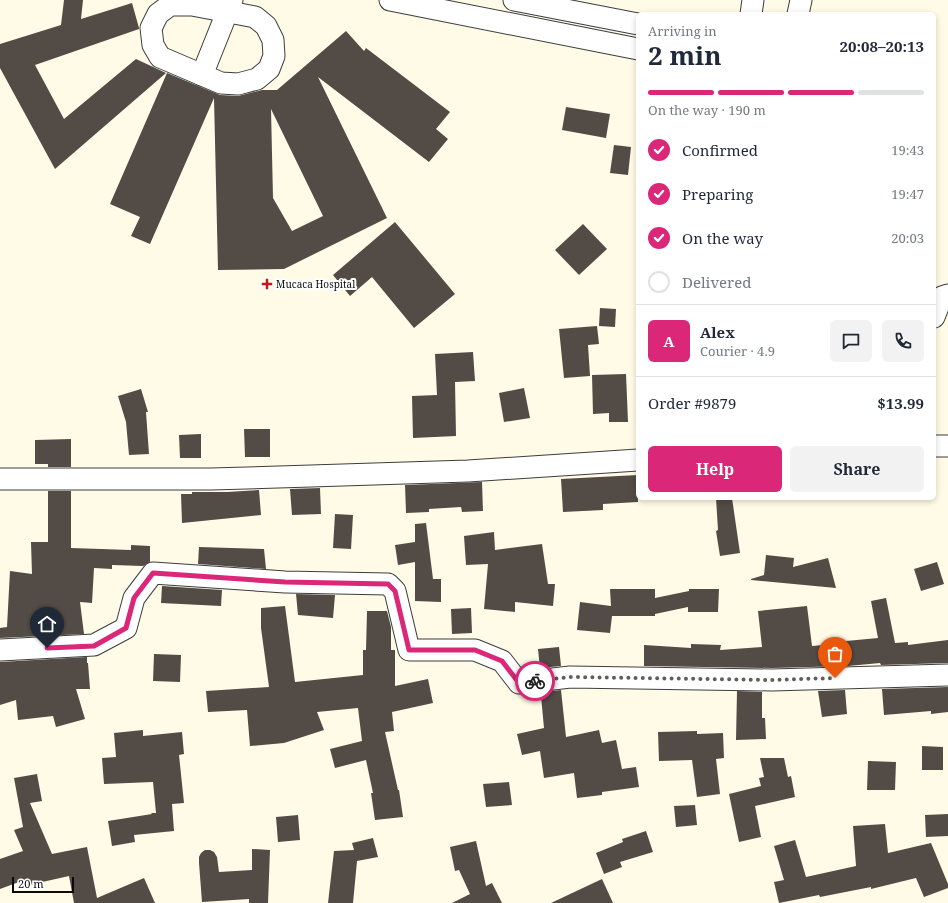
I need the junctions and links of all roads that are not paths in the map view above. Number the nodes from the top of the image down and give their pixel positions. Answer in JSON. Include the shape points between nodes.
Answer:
{"nodes":[{"id":1,"x":390,"y":0,"type":"edge"},
{"id":2,"x":514,"y":0,"type":"edge"},
{"id":3,"x":753,"y":0,"type":"edge"},
{"id":4,"x":801,"y":0,"type":"edge"},
{"id":5,"x":230,"y":6,"type":"edge"},
{"id":6,"x":750,"y":12,"type":"edge"},
{"id":7,"x":798,"y":12,"type":"edge"},
{"id":8,"x":636,"y":24,"type":"edge"},
{"id":9,"x":636,"y":48,"type":"edge"},
{"id":10,"x":202,"y":75,"type":"junction"},
{"id":11,"x":948,"y":295,"type":"edge"},
{"id":12,"x":936,"y":313,"type":"edge"},
{"id":13,"x":936,"y":446,"type":"edge"},
{"id":14,"x":948,"y":446,"type":"edge"},
{"id":15,"x":636,"y":460,"type":"edge"},
{"id":16,"x":0,"y":479,"type":"edge"},
{"id":17,"x":0,"y":650,"type":"edge"},
{"id":18,"x":948,"y":674,"type":"edge"}],
"edges":[{"from":1,"to":9,"type":"street"},
{"from":2,"to":8,"type":"street"},
{"from":3,"to":6,"type":"street"},
{"from":4,"to":7,"type":"street"},
{"from":5,"to":10,"type":"street"},
{"from":5,"to":10,"type":"street","via":[[255,17],[266,26],[273,40],[274,56],[269,69],[257,78],[238,84],[221,83]]},
{"from":5,"to":10,"type":"street","via":[[170,5],[158,14],[151,28],[152,45],[160,57]]},
{"from":11,"to":12,"type":"street","via":[[942,297]]},
{"from":13,"to":14,"type":"street"},
{"from":15,"to":16,"type":"street","via":[[468,471],[288,477]]},
{"from":17,"to":18,"type":"street","via":[[94,646],[126,628],[134,598],[153,573],[285,582],[388,584],[395,591],[409,650],[475,650],[502,661],[519,683],[570,677],[772,680]]}]}
